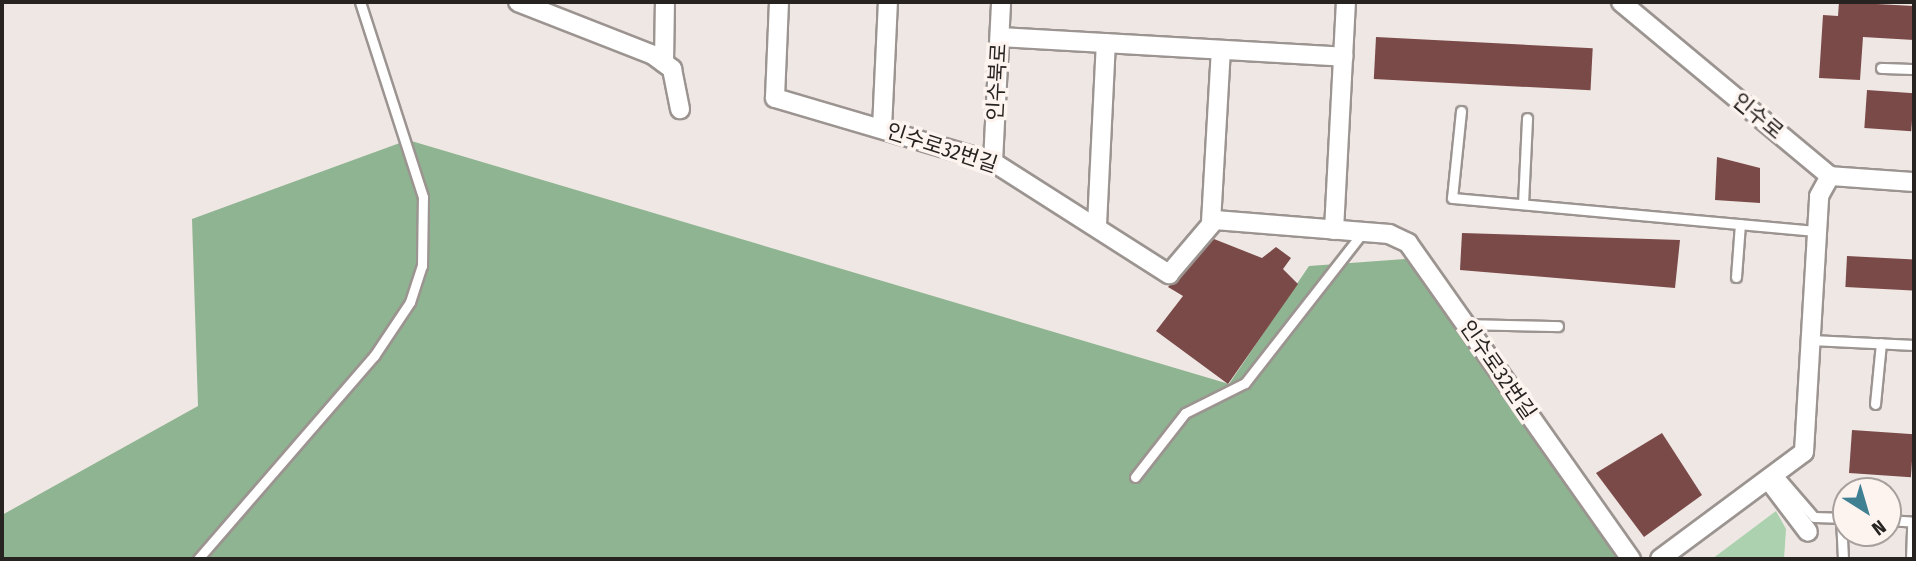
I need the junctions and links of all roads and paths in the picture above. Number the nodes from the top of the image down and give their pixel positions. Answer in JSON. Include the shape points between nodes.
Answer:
{"nodes":[{"id":1,"x":360,"y":2,"type":"edge"},
{"id":2,"x":518,"y":2,"type":"edge"},
{"id":3,"x":665,"y":2,"type":"edge"},
{"id":4,"x":779,"y":2,"type":"edge"},
{"id":5,"x":888,"y":2,"type":"edge"},
{"id":6,"x":1001,"y":2,"type":"edge"},
{"id":7,"x":1346,"y":2,"type":"edge"},
{"id":8,"x":1621,"y":2,"type":"edge"},
{"id":9,"x":555,"y":8,"type":"edge"},
{"id":10,"x":999,"y":37,"type":"junction"},
{"id":11,"x":1106,"y":43,"type":"junction"},
{"id":12,"x":1221,"y":50,"type":"junction"},
{"id":13,"x":1343,"y":57,"type":"junction"},
{"id":14,"x":664,"y":63,"type":"junction"},
{"id":15,"x":1881,"y":68,"type":"dead end"},
{"id":16,"x":1914,"y":69,"type":"edge"},
{"id":17,"x":680,"y":109,"type":"dead end"},
{"id":18,"x":1461,"y":111,"type":"dead end"},
{"id":19,"x":1527,"y":118,"type":"dead end"},
{"id":20,"x":882,"y":128,"type":"junction"},
{"id":21,"x":993,"y":162,"type":"junction"},
{"id":22,"x":1830,"y":176,"type":"junction"},
{"id":23,"x":1914,"y":182,"type":"edge"},
{"id":24,"x":1523,"y":204,"type":"junction"},
{"id":25,"x":1212,"y":222,"type":"junction"},
{"id":26,"x":1740,"y":224,"type":"junction"},
{"id":27,"x":1097,"y":225,"type":"junction"},
{"id":28,"x":1334,"y":230,"type":"junction"},
{"id":29,"x":1817,"y":231,"type":"junction"},
{"id":30,"x":1363,"y":232,"type":"junction"},
{"id":31,"x":1736,"y":277,"type":"dead end"},
{"id":32,"x":1466,"y":324,"type":"junction"},
{"id":33,"x":1558,"y":326,"type":"dead end"},
{"id":34,"x":1811,"y":340,"type":"junction"},
{"id":35,"x":1881,"y":343,"type":"junction"},
{"id":36,"x":1914,"y":345,"type":"edge"},
{"id":37,"x":1875,"y":404,"type":"dead end"},
{"id":38,"x":1135,"y":477,"type":"dead end"},
{"id":39,"x":1774,"y":478,"type":"junction"},
{"id":40,"x":1832,"y":518,"type":"edge"},
{"id":41,"x":1913,"y":522,"type":"edge"},
{"id":42,"x":1808,"y":532,"type":"dead end"},
{"id":43,"x":198,"y":559,"type":"edge"},
{"id":44,"x":1632,"y":559,"type":"edge"},
{"id":45,"x":1660,"y":559,"type":"edge"},
{"id":46,"x":1911,"y":559,"type":"edge"}],
"edges":[{"from":1,"to":43,"type":"lane","via":[[423,197],[422,267],[410,302],[374,356]]},
{"from":2,"to":9,"type":"street"},
{"from":3,"to":14,"type":"street"},
{"from":4,"to":20,"type":"street","name":"인수로32번길","via":[[775,98]]},
{"from":5,"to":20,"type":"street"},
{"from":6,"to":10,"type":"street","name":"인수북로"},
{"from":7,"to":13,"type":"street"},
{"from":8,"to":22,"type":"street","name":"인수로"},
{"from":9,"to":14,"type":"street"},
{"from":10,"to":11,"type":"street"},
{"from":10,"to":21,"type":"street","name":"인수북로"},
{"from":11,"to":12,"type":"street"},
{"from":11,"to":27,"type":"street"},
{"from":12,"to":13,"type":"street"},
{"from":12,"to":25,"type":"street"},
{"from":13,"to":28,"type":"street"},
{"from":14,"to":17,"type":"street","via":[[679,90]]},
{"from":15,"to":16,"type":"lane"},
{"from":18,"to":24,"type":"lane","via":[[1452,198]]},
{"from":19,"to":24,"type":"lane"},
{"from":20,"to":21,"type":"street","name":"인수로32번길"},
{"from":21,"to":27,"type":"street","name":"인수로32번길"},
{"from":22,"to":23,"type":"street"},
{"from":22,"to":29,"type":"street","via":[[1819,196]]},
{"from":24,"to":26,"type":"lane"},
{"from":25,"to":27,"type":"street","name":"인수로32번길","via":[[1169,274]]},
{"from":25,"to":28,"type":"street","name":"인수로32번길"},
{"from":26,"to":29,"type":"lane"},
{"from":26,"to":31,"type":"lane"},
{"from":28,"to":30,"type":"street","name":"인수로32번길"},
{"from":29,"to":34,"type":"street"},
{"from":30,"to":32,"type":"street","name":"인수로32번길","via":[[1408,243]]},
{"from":30,"to":38,"type":"lane","via":[[1245,383],[1185,414]]},
{"from":32,"to":33,"type":"lane"},
{"from":32,"to":44,"type":"street","name":"인수로32번길"},
{"from":34,"to":35,"type":"lane"},
{"from":34,"to":39,"type":"street","via":[[1804,452]]},
{"from":35,"to":36,"type":"lane"},
{"from":35,"to":37,"type":"lane"},
{"from":39,"to":40,"type":"lane","via":[[1814,517]]},
{"from":39,"to":42,"type":"street"},
{"from":39,"to":45,"type":"street"},
{"from":41,"to":46,"type":"lane"}]}
